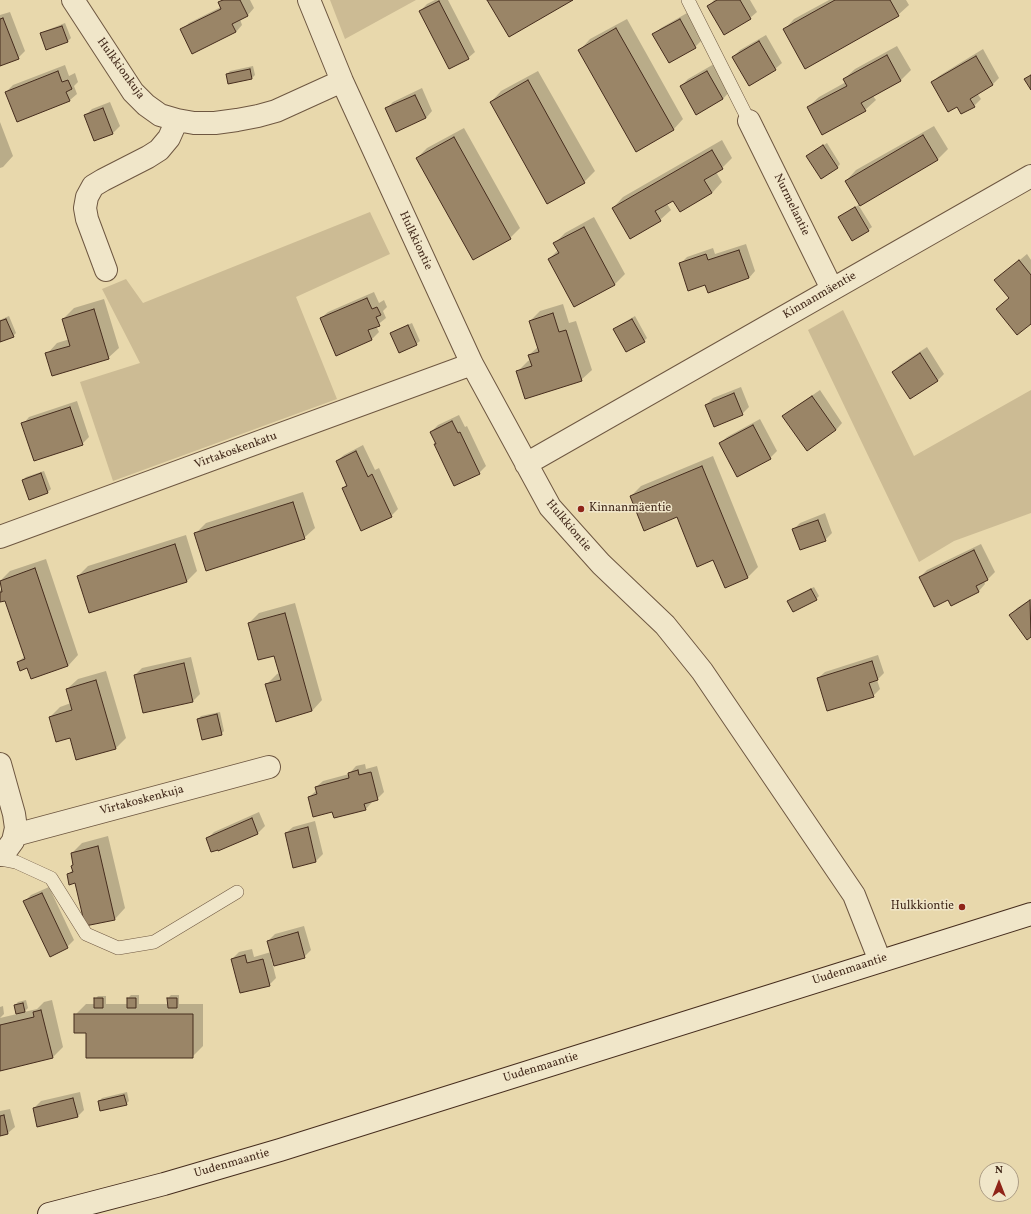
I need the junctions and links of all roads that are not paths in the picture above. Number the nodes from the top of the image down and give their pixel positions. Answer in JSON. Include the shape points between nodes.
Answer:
{"nodes":[{"id":1,"x":73,"y":0,"type":"edge"},
{"id":2,"x":309,"y":0,"type":"edge"},
{"id":3,"x":688,"y":0,"type":"edge"},
{"id":4,"x":342,"y":81,"type":"junction"},
{"id":5,"x":177,"y":120,"type":"junction"},
{"id":6,"x":749,"y":121,"type":"joint"},
{"id":7,"x":1031,"y":176,"type":"edge"},
{"id":8,"x":106,"y":270,"type":"dead end"},
{"id":9,"x":832,"y":289,"type":"junction"},
{"id":10,"x":472,"y":364,"type":"junction"},
{"id":11,"x":526,"y":464,"type":"junction"},
{"id":12,"x":0,"y":537,"type":"edge"},
{"id":13,"x":0,"y":764,"type":"edge"},
{"id":14,"x":269,"y":767,"type":"dead end"},
{"id":15,"x":15,"y":835,"type":"junction"},
{"id":16,"x":0,"y":855,"type":"edge"},
{"id":17,"x":0,"y":859,"type":"edge"},
{"id":18,"x":237,"y":892,"type":"dead end"},
{"id":19,"x":1031,"y":914,"type":"edge"},
{"id":20,"x":880,"y":960,"type":"junction"},
{"id":21,"x":49,"y":1214,"type":"edge"}],
"edges":[{"from":1,"to":5,"type":"street","name":"Hulkkionkuja","via":[[133,92],[160,115]]},
{"from":2,"to":4,"type":"street","name":"Hulkkiontie"},
{"from":3,"to":6,"type":"lane"},
{"from":4,"to":5,"type":"street","name":"Hulkkionkuja","via":[[276,111],[258,116],[215,123]]},
{"from":4,"to":10,"type":"street","name":"Hulkkiontie"},
{"from":5,"to":8,"type":"street","via":[[169,138],[159,150],[93,186],[87,197],[87,219]]},
{"from":6,"to":9,"type":"street","name":"Nurmelantie"},
{"from":7,"to":9,"type":"street","name":"Kinnanmäentie"},
{"from":9,"to":11,"type":"street","name":"Kinnanmäentie"},
{"from":10,"to":11,"type":"street","name":"Hulkkiontie"},
{"from":10,"to":12,"type":"street","name":"Virtakoskenkatu"},
{"from":11,"to":20,"type":"street","name":"Hulkkiontie","via":[[550,507],[601,564],[665,624],[702,671],[854,895]]},
{"from":13,"to":15,"type":"street","via":[[14,814]]},
{"from":14,"to":15,"type":"street","name":"Virtakoskenkuja"},
{"from":15,"to":16,"type":"street","via":[[5,852]]},
{"from":17,"to":18,"type":"lane","via":[[16,862],[51,878],[86,934],[118,948],[154,942]]},
{"from":19,"to":20,"type":"street","name":"Uudenmaantie"},
{"from":20,"to":21,"type":"street","name":"Uudenmaantie","via":[[280,1150]]}]}
